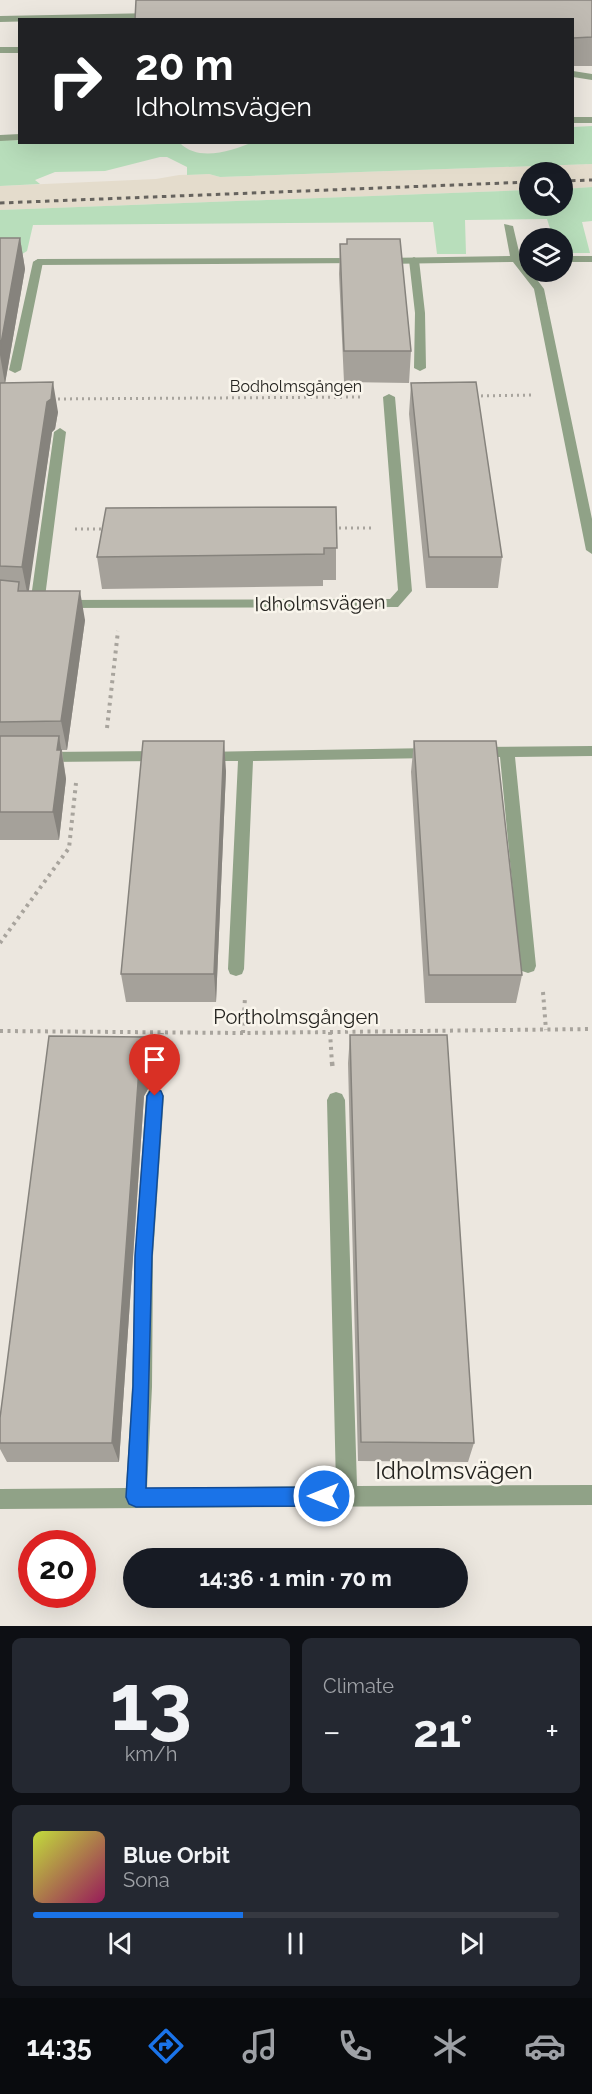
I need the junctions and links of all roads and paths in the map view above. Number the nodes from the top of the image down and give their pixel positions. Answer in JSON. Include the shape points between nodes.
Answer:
{"nodes":[{"id":1,"x":168,"y":16,"type":"edge"},
{"id":2,"x":56,"y":18,"type":"edge"},
{"id":3,"x":0,"y":19,"type":"edge"},
{"id":4,"x":18,"y":19,"type":"edge"},
{"id":5,"x":0,"y":50,"type":"edge"},
{"id":6,"x":18,"y":50,"type":"edge"},
{"id":7,"x":574,"y":74,"type":"edge"},
{"id":8,"x":592,"y":77,"type":"edge"},
{"id":9,"x":574,"y":120,"type":"edge"},
{"id":10,"x":592,"y":120,"type":"edge"},
{"id":11,"x":18,"y":137,"type":"edge"},
{"id":12,"x":0,"y":138,"type":"edge"},
{"id":13,"x":508,"y":226,"type":"dead end"},
{"id":14,"x":516,"y":259,"type":"junction"},
{"id":15,"x":573,"y":259,"type":"edge"},
{"id":16,"x":592,"y":259,"type":"edge"},
{"id":17,"x":414,"y":260,"type":"junction"},
{"id":18,"x":420,"y":368,"type":"dead end"},
{"id":19,"x":15,"y":370,"type":"dead end"},
{"id":20,"x":561,"y":395,"type":"junction"},
{"id":21,"x":466,"y":396,"type":"edge"},
{"id":22,"x":389,"y":397,"type":"joint"},
{"id":23,"x":46,"y":399,"type":"edge"},
{"id":24,"x":60,"y":432,"type":"dead end"},
{"id":25,"x":328,"y":528,"type":"edge"},
{"id":26,"x":398,"y":528,"type":"junction"},
{"id":27,"x":71,"y":529,"type":"dead end"},
{"id":28,"x":117,"y":529,"type":"edge"},
{"id":29,"x":592,"y":550,"type":"edge"},
{"id":30,"x":18,"y":604,"type":"edge"},
{"id":31,"x":37,"y":604,"type":"junction"},
{"id":32,"x":120,"y":604,"type":"junction"},
{"id":33,"x":592,"y":751,"type":"edge"},
{"id":34,"x":507,"y":752,"type":"junction"},
{"id":35,"x":246,"y":755,"type":"junction"},
{"id":36,"x":173,"y":756,"type":"edge"},
{"id":37,"x":195,"y":756,"type":"edge"},
{"id":38,"x":34,"y":757,"type":"edge"},
{"id":39,"x":78,"y":757,"type":"junction"},
{"id":40,"x":0,"y":943,"type":"edge"},
{"id":41,"x":528,"y":966,"type":"joint"},
{"id":42,"x":236,"y":969,"type":"dead end"},
{"id":43,"x":592,"y":1029,"type":"edge"},
{"id":44,"x":546,"y":1030,"type":"junction"},
{"id":45,"x":0,"y":1031,"type":"edge"},
{"id":46,"x":330,"y":1032,"type":"junction"},
{"id":47,"x":155,"y":1096,"type":"dead end"},
{"id":48,"x":336,"y":1100,"type":"joint"},
{"id":49,"x":592,"y":1495,"type":"edge"},
{"id":50,"x":347,"y":1496,"type":"junction"},
{"id":51,"x":136,"y":1497,"type":"junction"},
{"id":52,"x":0,"y":1499,"type":"edge"}],
"edges":[{"from":1,"to":2,"type":"street"},
{"from":3,"to":4,"type":"street"},
{"from":5,"to":6,"type":"street"},
{"from":7,"to":8,"type":"street"},
{"from":9,"to":10,"type":"street"},
{"from":11,"to":12,"type":"street"},
{"from":13,"to":14,"type":"street"},
{"from":14,"to":17,"type":"street"},
{"from":14,"to":20,"type":"street","via":[[539,289]]},
{"from":15,"to":16,"type":"street"},
{"from":17,"to":18,"type":"street","via":[[420,313]]},
{"from":17,"to":19,"type":"street","via":[[38,262]]},
{"from":20,"to":21,"type":"path"},
{"from":20,"to":29,"type":"street"},
{"from":22,"to":23,"type":"path","name":"Bodholmsgången"},
{"from":22,"to":26,"type":"street","name":"Idholmsvägen"},
{"from":24,"to":31,"type":"street"},
{"from":25,"to":26,"type":"path"},
{"from":26,"to":32,"type":"street","name":"Idholmsvägen","via":[[405,591],[393,604]]},
{"from":27,"to":28,"type":"path"},
{"from":30,"to":31,"type":"street","name":"Idholmsvägen"},
{"from":31,"to":32,"type":"street","name":"Idholmsvägen"},
{"from":32,"to":39,"type":"path","via":[[108,727]]},
{"from":33,"to":34,"type":"street"},
{"from":34,"to":35,"type":"street"},
{"from":34,"to":41,"type":"street"},
{"from":35,"to":37,"type":"street"},
{"from":35,"to":42,"type":"street"},
{"from":36,"to":39,"type":"street"},
{"from":38,"to":39,"type":"street"},
{"from":39,"to":40,"type":"path","via":[[69,848]]},
{"from":41,"to":44,"type":"path","via":[[542,984]]},
{"from":43,"to":44,"type":"path","name":"Portholmsgången"},
{"from":44,"to":46,"type":"path","name":"Portholmsgången"},
{"from":45,"to":46,"type":"path","name":"Portholmsgången"},
{"from":46,"to":48,"type":"path"},
{"from":47,"to":51,"type":"street","via":[[144,1256]]},
{"from":48,"to":50,"type":"street"},
{"from":49,"to":50,"type":"street","name":"Idholmsvägen"},
{"from":50,"to":51,"type":"street","name":"Idholmsvägen"},
{"from":51,"to":52,"type":"street","name":"Idholmsvägen"}]}
